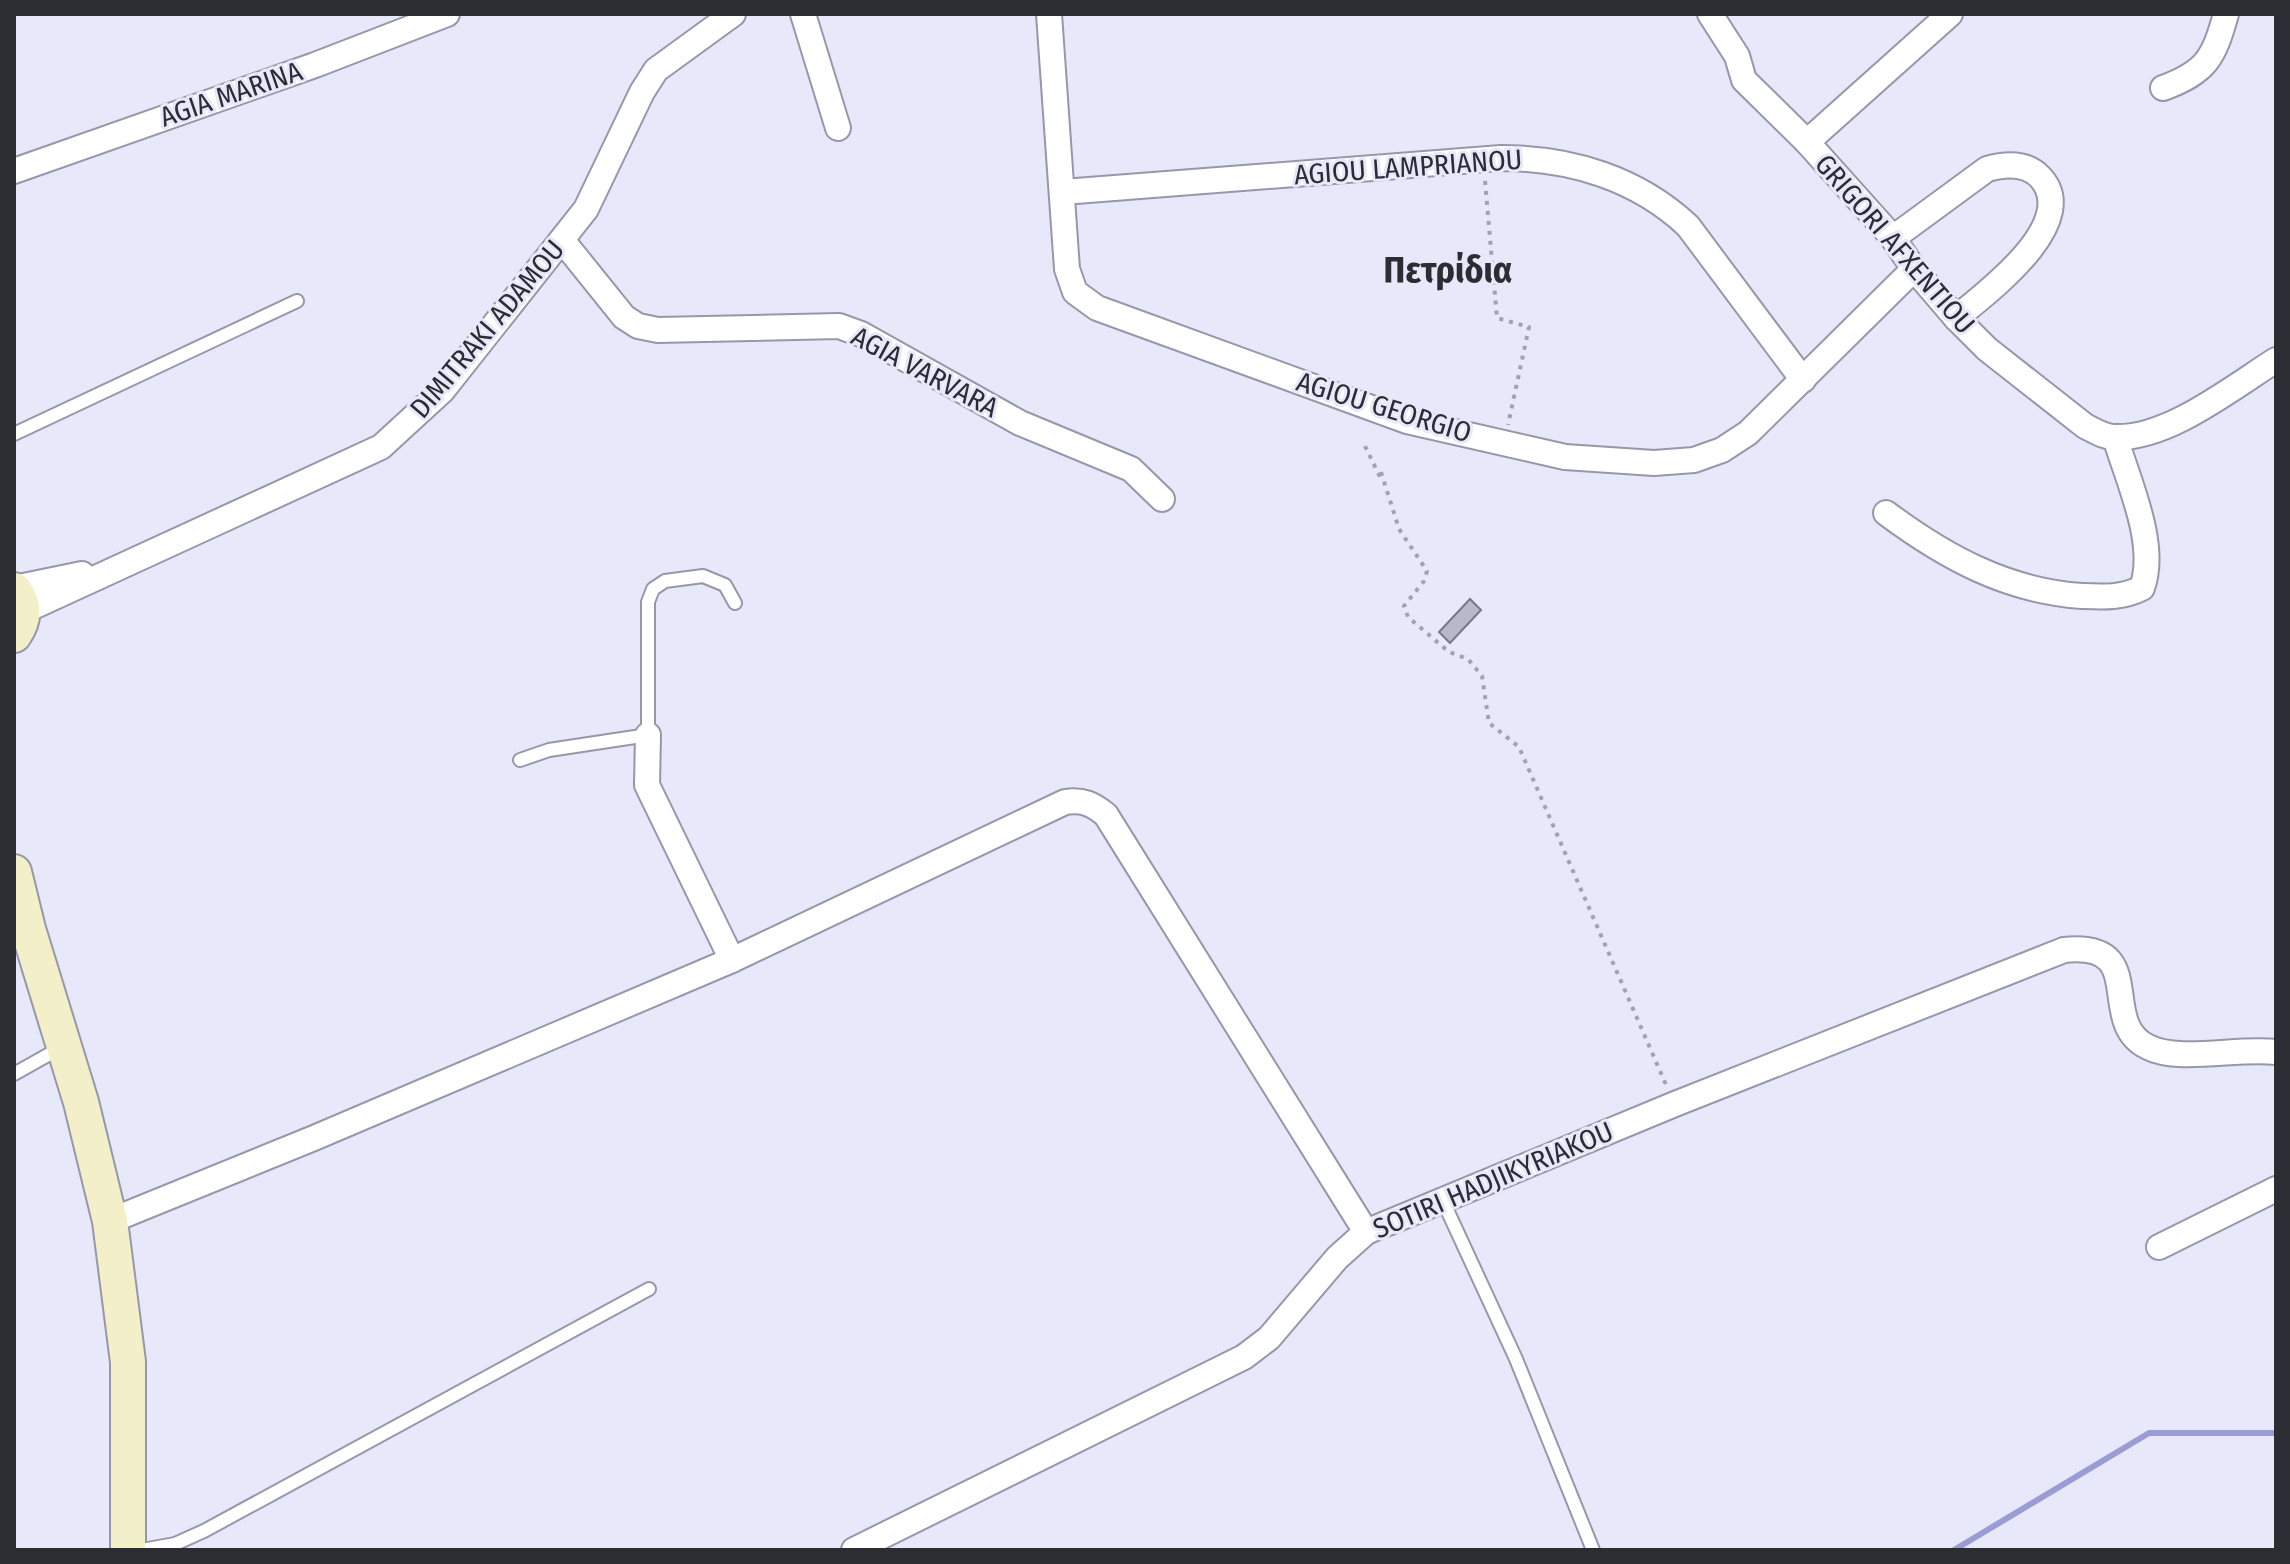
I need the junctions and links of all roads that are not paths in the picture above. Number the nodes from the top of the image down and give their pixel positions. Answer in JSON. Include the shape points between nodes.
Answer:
{"nodes":[{"id":1,"x":447,"y":14,"type":"edge"},
{"id":2,"x":733,"y":14,"type":"edge"},
{"id":3,"x":803,"y":14,"type":"edge"},
{"id":4,"x":1049,"y":14,"type":"edge"},
{"id":5,"x":1710,"y":14,"type":"edge"},
{"id":6,"x":1950,"y":14,"type":"edge"},
{"id":7,"x":2226,"y":14,"type":"edge"},
{"id":8,"x":2163,"y":88,"type":"dead end"},
{"id":9,"x":838,"y":128,"type":"dead end"},
{"id":10,"x":1807,"y":142,"type":"junction"},
{"id":11,"x":14,"y":171,"type":"edge"},
{"id":12,"x":1063,"y":192,"type":"junction"},
{"id":13,"x":1893,"y":238,"type":"junction"},
{"id":14,"x":562,"y":240,"type":"junction"},
{"id":15,"x":1914,"y":269,"type":"junction"},
{"id":16,"x":297,"y":301,"type":"dead end"},
{"id":17,"x":1956,"y":318,"type":"junction"},
{"id":18,"x":2276,"y":360,"type":"edge"},
{"id":19,"x":1803,"y":380,"type":"junction"},
{"id":20,"x":14,"y":434,"type":"edge"},
{"id":21,"x":2115,"y":437,"type":"junction"},
{"id":22,"x":1162,"y":499,"type":"dead end"},
{"id":23,"x":1886,"y":513,"type":"dead end"},
{"id":24,"x":735,"y":603,"type":"dead end"},
{"id":25,"x":16,"y":612,"type":"edge"},
{"id":26,"x":648,"y":735,"type":"junction"},
{"id":27,"x":520,"y":760,"type":"dead end"},
{"id":28,"x":14,"y":872,"type":"edge"},
{"id":29,"x":732,"y":960,"type":"junction"},
{"id":30,"x":64,"y":1046,"type":"junction"},
{"id":31,"x":2276,"y":1052,"type":"edge"},
{"id":32,"x":14,"y":1074,"type":"edge"},
{"id":33,"x":2276,"y":1189,"type":"edge"},
{"id":34,"x":1443,"y":1201,"type":"junction"},
{"id":35,"x":110,"y":1221,"type":"junction"},
{"id":36,"x":1366,"y":1232,"type":"junction"},
{"id":37,"x":2159,"y":1247,"type":"dead end"},
{"id":38,"x":649,"y":1289,"type":"dead end"},
{"id":39,"x":128,"y":1550,"type":"edge"},
{"id":40,"x":142,"y":1550,"type":"edge"},
{"id":41,"x":854,"y":1550,"type":"edge"},
{"id":42,"x":1593,"y":1550,"type":"edge"}],
"edges":[{"from":1,"to":11,"type":"street","name":"AGIA MARINA"},
{"from":2,"to":14,"type":"street","name":"DIMITRAKI ADAMOU","via":[[656,70],[586,209]]},
{"from":3,"to":9,"type":"street"},
{"from":4,"to":12,"type":"street","name":"AGIOU GEORGIO"},
{"from":5,"to":10,"type":"street","name":"GRIGORI AFXENTIOU","via":[[1737,56],[1744,80]]},
{"from":6,"to":10,"type":"street"},
{"from":7,"to":8,"type":"street","via":[[2210,61]]},
{"from":10,"to":13,"type":"street","name":"GRIGORI AFXENTIOU"},
{"from":12,"to":19,"type":"street","name":"AGIOU LAMPRIANOU","via":[[1483,159],[1566,163],[1612,177],[1669,208]]},
{"from":12,"to":19,"type":"street","name":"AGIOU GEORGIO","via":[[1070,281],[1075,292],[1097,308],[1407,421],[1565,457],[1694,460],[1748,433]]},
{"from":13,"to":15,"type":"street","name":"GRIGORI AFXENTIOU"},
{"from":13,"to":17,"type":"street","via":[[1987,169],[2025,167],[2042,178],[2050,208],[2042,232],[2014,270]]},
{"from":14,"to":22,"type":"street","name":"AGIA VARVARA","via":[[618,310],[638,326],[839,326],[1020,423],[1131,469]]},
{"from":14,"to":25,"type":"street","name":"DIMITRAKI ADAMOU","via":[[442,391],[381,447]]},
{"from":15,"to":17,"type":"street","name":"GRIGORI AFXENTIOU"},
{"from":15,"to":19,"type":"street","name":"AGIOU GEORGIO"},
{"from":16,"to":20,"type":"lane"},
{"from":17,"to":21,"type":"street","name":"GRIGORI AFXENTIOU","via":[[2036,390],[2085,426]]},
{"from":18,"to":21,"type":"street","via":[[2179,420]]},
{"from":21,"to":23,"type":"street","via":[[2147,555],[2142,588],[2131,593],[2111,598],[2060,594],[2010,583],[1966,566]]},
{"from":24,"to":26,"type":"lane","via":[[725,585],[703,576],[665,581],[653,589],[648,602]]},
{"from":26,"to":27,"type":"lane","via":[[549,750]]},
{"from":26,"to":29,"type":"street","via":[[647,785]]},
{"from":28,"to":30,"type":"main road"},
{"from":29,"to":35,"type":"street"},
{"from":29,"to":36,"type":"street","via":[[1065,802],[1095,806],[1106,815]]},
{"from":30,"to":32,"type":"lane"},
{"from":30,"to":35,"type":"main road"},
{"from":31,"to":34,"type":"street","name":"SOTIRI HADJIKYRIAKOU","via":[[2177,1054],[2145,1047],[2126,1023],[2111,963],[2101,952],[2064,950]]},
{"from":33,"to":37,"type":"street"},
{"from":34,"to":36,"type":"street","name":"SOTIRI HADJIKYRIAKOU"},
{"from":34,"to":42,"type":"lane","via":[[1516,1359]]},
{"from":35,"to":39,"type":"main road","via":[[128,1362]]},
{"from":36,"to":41,"type":"street","name":"SOTIRI HADJIKYRIAKOU","via":[[1269,1338],[1244,1357]]},
{"from":38,"to":40,"type":"lane","via":[[204,1531]]}]}
